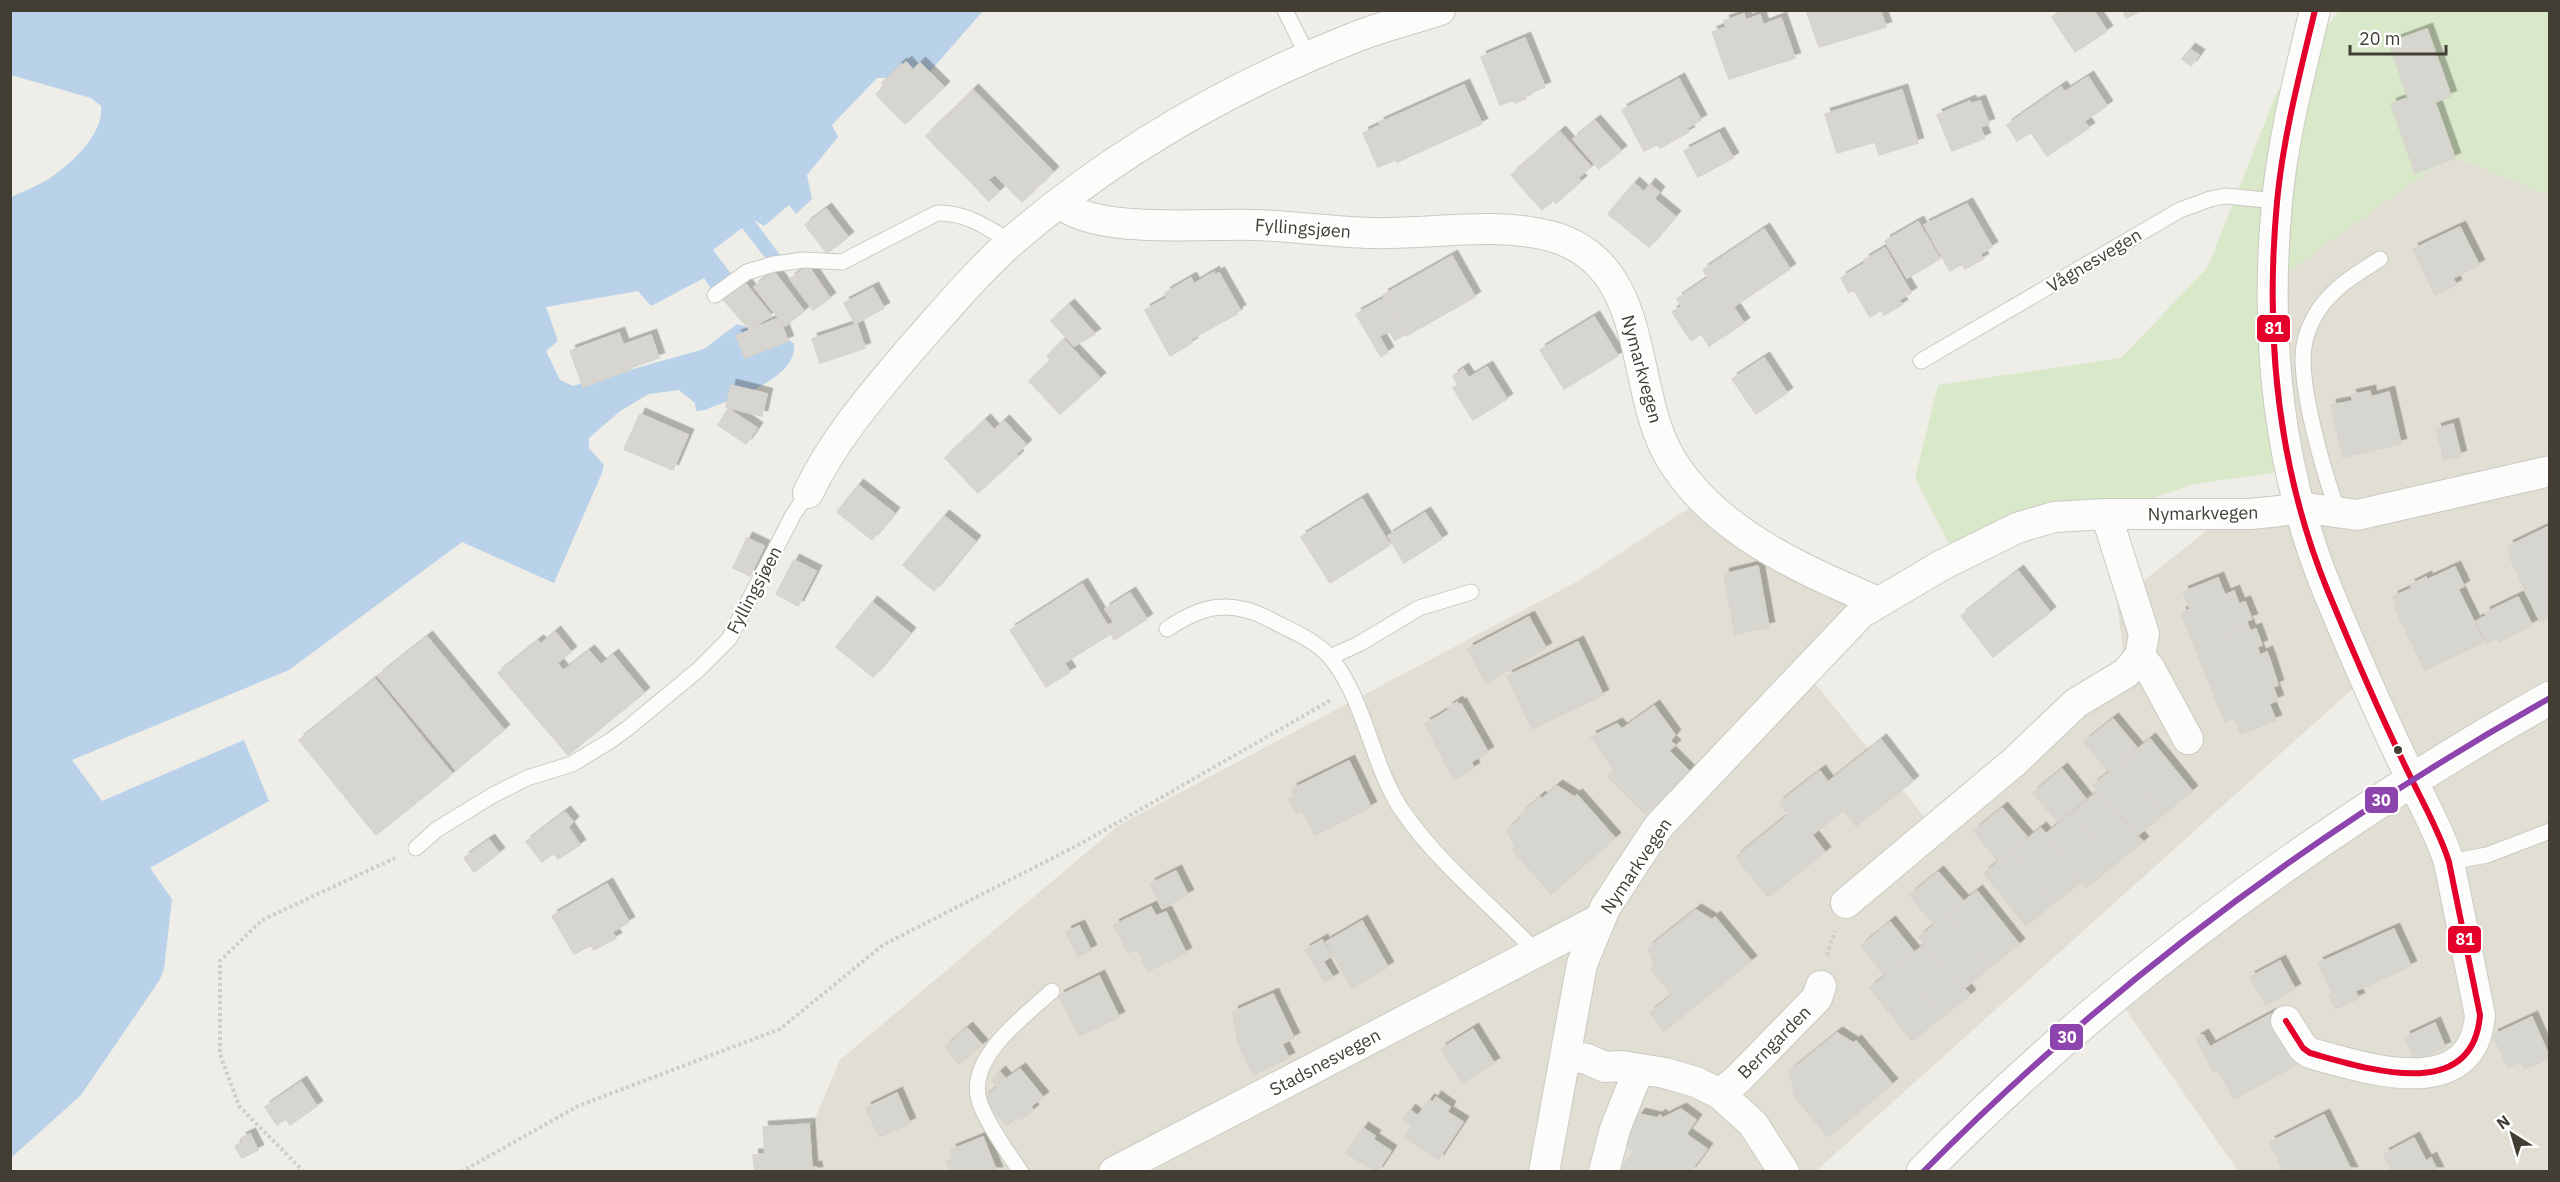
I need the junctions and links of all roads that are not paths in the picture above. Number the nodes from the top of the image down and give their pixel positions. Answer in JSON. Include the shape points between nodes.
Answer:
{"nodes":[{"id":1,"x":1285,"y":10,"type":"edge"},
{"id":2,"x":1440,"y":10,"type":"edge"},
{"id":3,"x":2315,"y":10,"type":"edge"},
{"id":4,"x":1308,"y":57,"type":"junction"},
{"id":5,"x":2277,"y":201,"type":"junction"},
{"id":6,"x":1060,"y":202,"type":"junction"},
{"id":7,"x":1550,"y":236,"type":"joint"},
{"id":8,"x":1011,"y":242,"type":"junction"},
{"id":9,"x":2380,"y":259,"type":"dead end"},
{"id":10,"x":715,"y":295,"type":"dead end"},
{"id":11,"x":1921,"y":361,"type":"dead end"},
{"id":12,"x":2550,"y":471,"type":"edge"},
{"id":13,"x":808,"y":494,"type":"joint"},
{"id":14,"x":2299,"y":507,"type":"junction"},
{"id":15,"x":2338,"y":512,"type":"junction"},
{"id":16,"x":2106,"y":514,"type":"junction"},
{"id":17,"x":1471,"y":592,"type":"dead end"},
{"id":18,"x":1878,"y":602,"type":"junction"},
{"id":19,"x":1167,"y":629,"type":"dead end"},
{"id":20,"x":2140,"y":656,"type":"junction"},
{"id":21,"x":1330,"y":657,"type":"junction"},
{"id":22,"x":2550,"y":698,"type":"edge"},
{"id":23,"x":2188,"y":739,"type":"dead end"},
{"id":24,"x":2412,"y":779,"type":"junction"},
{"id":25,"x":2550,"y":831,"type":"edge"},
{"id":26,"x":416,"y":848,"type":"road end"},
{"id":27,"x":2449,"y":862,"type":"junction"},
{"id":28,"x":1846,"y":903,"type":"road end"},
{"id":29,"x":1600,"y":919,"type":"junction"},
{"id":30,"x":1535,"y":951,"type":"junction"},
{"id":31,"x":1821,"y":986,"type":"road end"},
{"id":32,"x":1053,"y":991,"type":"dead end"},
{"id":33,"x":2286,"y":1021,"type":"dead end"},
{"id":34,"x":1566,"y":1055,"type":"junction"},
{"id":35,"x":1639,"y":1069,"type":"junction"},
{"id":36,"x":1720,"y":1095,"type":"junction"},
{"id":37,"x":1021,"y":1172,"type":"edge"},
{"id":38,"x":1114,"y":1172,"type":"edge"},
{"id":39,"x":1544,"y":1172,"type":"edge"},
{"id":40,"x":1604,"y":1172,"type":"edge"},
{"id":41,"x":1784,"y":1172,"type":"edge"},
{"id":42,"x":1923,"y":1172,"type":"edge"}],
"edges":[{"from":1,"to":4,"type":"lane"},
{"from":2,"to":4,"type":"street","name":"Fyllingsjøen","via":[[1360,35]]},
{"from":3,"to":5,"type":"street"},
{"from":4,"to":6,"type":"street","name":"Fyllingsjøen","via":[[1249,83],[1190,117],[1137,148]]},
{"from":5,"to":11,"type":"lane","name":"Vågnesvegen","via":[[2225,196],[2180,210]]},
{"from":5,"to":14,"type":"street","via":[[2271,303],[2275,375]]},
{"from":6,"to":7,"type":"street","name":"Fyllingsjøen","via":[[1090,219],[1144,226],[1255,225],[1372,233],[1492,228]]},
{"from":6,"to":8,"type":"street","name":"Fyllingsjøen"},
{"from":7,"to":18,"type":"street","name":"Nymarkvegen","via":[[1593,260],[1622,299],[1635,333],[1657,426],[1670,457],[1713,509],[1747,536],[1796,566]]},
{"from":8,"to":10,"type":"lane","via":[[972,219],[938,213],[842,262],[804,260],[774,264],[747,272]]},
{"from":8,"to":13,"type":"street","name":"Fyllingsjøen","via":[[964,288],[878,388],[841,435]]},
{"from":9,"to":15,"type":"lane","via":[[2327,298],[2310,325],[2304,346],[2304,378]]},
{"from":12,"to":15,"type":"street","via":[[2357,515]]},
{"from":13,"to":26,"type":"lane","name":"Fyllingsjøen","via":[[793,514],[740,622],[698,670],[610,741],[572,764],[527,778],[493,795],[436,830]]},
{"from":14,"to":15,"type":"street"},
{"from":14,"to":16,"type":"street","name":"Nymarkvegen","via":[[2250,514]]},
{"from":14,"to":24,"type":"street","via":[[2327,588]]},
{"from":16,"to":18,"type":"street","name":"Nymarkvegen","via":[[2054,517],[2017,528]]},
{"from":16,"to":20,"type":"street","via":[[2144,634]]},
{"from":17,"to":21,"type":"lane","via":[[1419,608],[1359,645]]},
{"from":18,"to":29,"type":"street","name":"Nymarkvegen","via":[[1861,613],[1658,827]]},
{"from":19,"to":21,"type":"lane","via":[[1205,608],[1233,606],[1310,640]]},
{"from":20,"to":23,"type":"street"},
{"from":20,"to":28,"type":"street","via":[[2126,673],[2076,703],[2014,762]]},
{"from":21,"to":30,"type":"lane","via":[[1350,690],[1398,805],[1414,829]]},
{"from":22,"to":24,"type":"street"},
{"from":24,"to":27,"type":"street"},
{"from":24,"to":42,"type":"street","via":[[2268,877],[2164,955],[2047,1052]]},
{"from":25,"to":27,"type":"lane","via":[[2487,855]]},
{"from":27,"to":33,"type":"street","via":[[2480,1015],[2475,1039],[2460,1061],[2450,1068],[2407,1074],[2334,1059],[2303,1048]]},
{"from":29,"to":30,"type":"street","name":"Stadsnesvegen"},
{"from":29,"to":34,"type":"street","name":"Nymarkvegen","via":[[1582,964]]},
{"from":30,"to":38,"type":"street","name":"Stadsnesvegen"},
{"from":31,"to":36,"type":"street","name":"Berngarden","via":[[1817,998]]},
{"from":32,"to":37,"type":"lane","via":[[993,1048],[977,1084],[979,1101]]},
{"from":34,"to":35,"type":"street","name":"Berngarden","via":[[1605,1067]]},
{"from":34,"to":39,"type":"street","name":"Nymarkvegen"},
{"from":35,"to":36,"type":"street","name":"Berngarden","via":[[1665,1072]]},
{"from":35,"to":40,"type":"street","via":[[1615,1129]]},
{"from":36,"to":41,"type":"street","name":"Berngarden","via":[[1753,1124]]}]}
